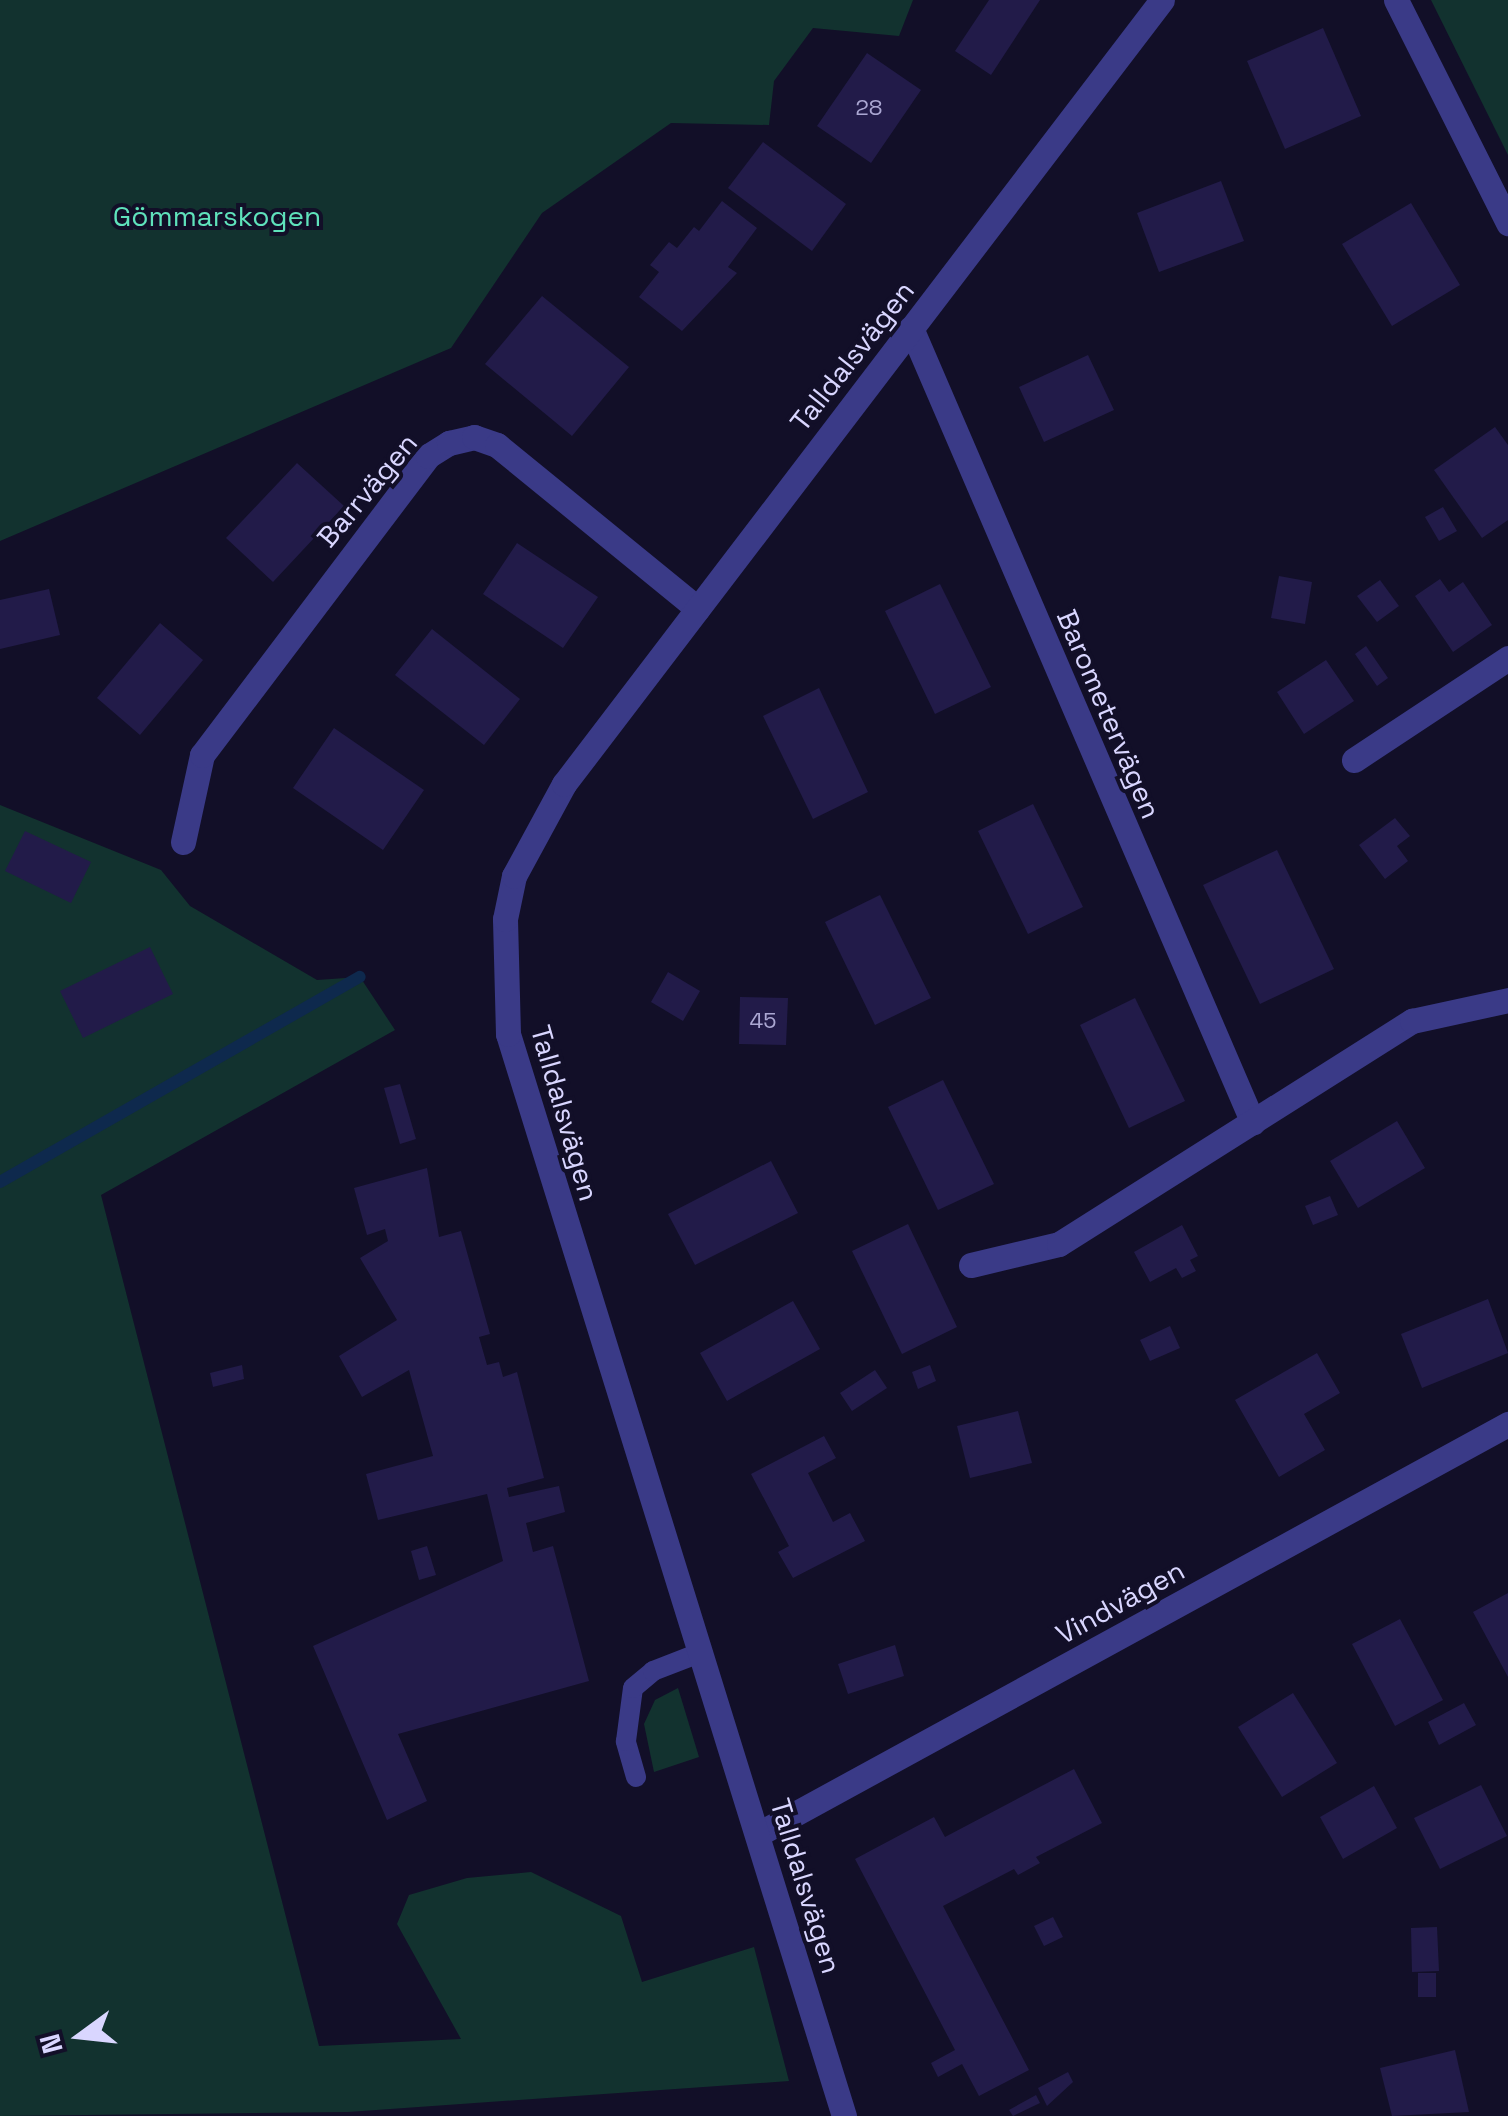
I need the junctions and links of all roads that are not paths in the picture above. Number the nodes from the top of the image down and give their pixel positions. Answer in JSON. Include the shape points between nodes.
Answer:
{"nodes":[{"id":1,"x":1162,"y":0,"type":"edge"},
{"id":2,"x":1396,"y":0,"type":"edge"},
{"id":3,"x":1508,"y":224,"type":"edge"},
{"id":4,"x":911,"y":328,"type":"junction"},
{"id":5,"x":698,"y":609,"type":"junction"},
{"id":6,"x":1508,"y":658,"type":"edge"},
{"id":7,"x":1354,"y":760,"type":"dead end"},
{"id":8,"x":184,"y":842,"type":"dead end"},
{"id":9,"x":1508,"y":1000,"type":"edge"},
{"id":10,"x":1253,"y":1123,"type":"junction"},
{"id":11,"x":971,"y":1265,"type":"dead end"},
{"id":12,"x":1508,"y":1424,"type":"edge"},
{"id":13,"x":702,"y":1652,"type":"junction"},
{"id":14,"x":636,"y":1777,"type":"dead end"},
{"id":15,"x":760,"y":1833,"type":"junction"},
{"id":16,"x":844,"y":2116,"type":"edge"}],
"edges":[{"from":1,"to":4,"type":"street","name":"Talldalsvägen"},
{"from":2,"to":3,"type":"street"},
{"from":4,"to":5,"type":"street","name":"Talldalsvägen"},
{"from":4,"to":10,"type":"street","name":"Barometervägen"},
{"from":5,"to":8,"type":"street","name":"Barrvägen","via":[[498,444],[450,442],[428,456],[202,755]]},
{"from":5,"to":13,"type":"street","name":"Talldalsvägen","via":[[556,799],[514,876],[504,954],[508,1034]]},
{"from":6,"to":7,"type":"street"},
{"from":9,"to":10,"type":"street","via":[[1412,1021]]},
{"from":10,"to":11,"type":"street","via":[[1060,1244]]},
{"from":12,"to":15,"type":"street","name":"Vindvägen"},
{"from":13,"to":14,"type":"lane","via":[[654,1670],[634,1688],[626,1741]]},
{"from":13,"to":15,"type":"street","name":"Talldalsvägen"},
{"from":15,"to":16,"type":"street","name":"Talldalsvägen"}]}
